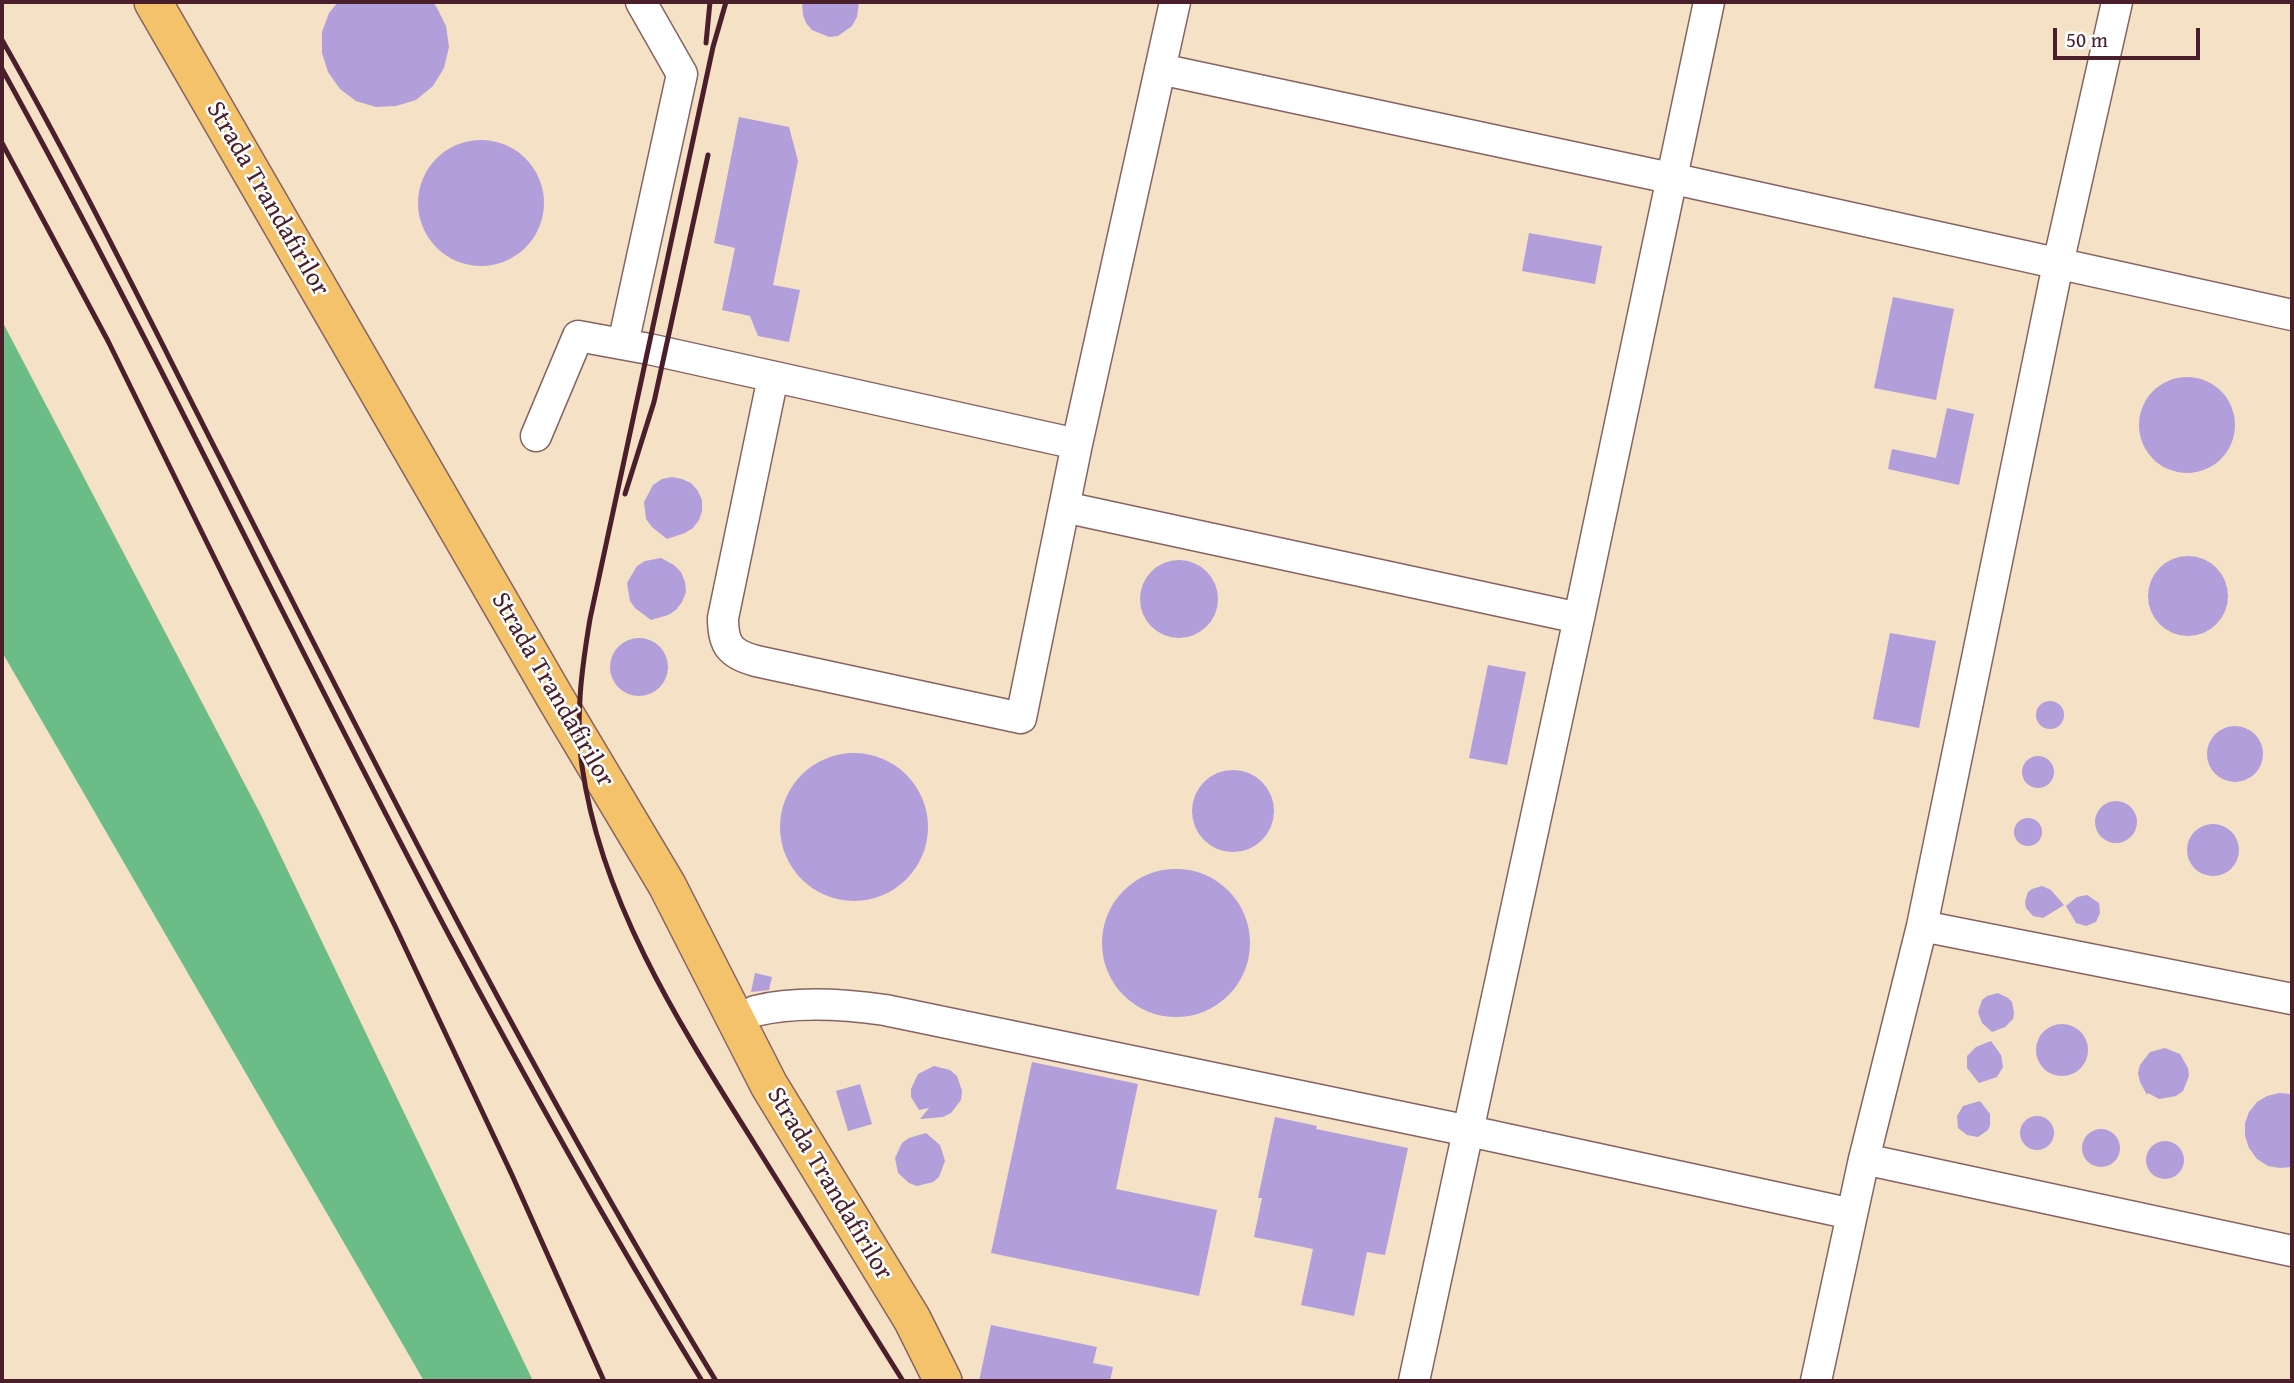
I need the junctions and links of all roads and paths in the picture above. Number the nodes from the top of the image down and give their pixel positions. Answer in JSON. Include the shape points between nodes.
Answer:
{"nodes":[{"id":1,"x":153,"y":2,"type":"edge"},
{"id":2,"x":641,"y":2,"type":"edge"},
{"id":3,"x":1175,"y":2,"type":"edge"},
{"id":4,"x":1709,"y":2,"type":"edge"},
{"id":5,"x":2117,"y":2,"type":"edge"},
{"id":6,"x":1160,"y":69,"type":"junction"},
{"id":7,"x":1670,"y":178,"type":"junction"},
{"id":8,"x":2058,"y":264,"type":"junction"},
{"id":9,"x":2292,"y":315,"type":"edge"},
{"id":10,"x":622,"y":344,"type":"junction"},
{"id":11,"x":773,"y":377,"type":"junction"},
{"id":12,"x":536,"y":436,"type":"dead end"},
{"id":13,"x":1077,"y":444,"type":"junction"},
{"id":14,"x":1064,"y":508,"type":"junction"},
{"id":15,"x":1579,"y":618,"type":"junction"},
{"id":16,"x":1922,"y":926,"type":"junction"},
{"id":17,"x":2292,"y":999,"type":"edge"},
{"id":18,"x":755,"y":1011,"type":"dead end"},
{"id":19,"x":1469,"y":1131,"type":"junction"},
{"id":20,"x":1864,"y":1159,"type":"junction"},
{"id":21,"x":1852,"y":1214,"type":"junction"},
{"id":22,"x":2292,"y":1251,"type":"edge"},
{"id":23,"x":943,"y":1381,"type":"edge"},
{"id":24,"x":1414,"y":1381,"type":"edge"},
{"id":25,"x":1816,"y":1381,"type":"edge"}],
"edges":[{"from":1,"to":23,"type":"main road","name":"Strada Trandafirilor","via":[[660,874],[769,1084],[912,1319]]},
{"from":2,"to":10,"type":"lane","via":[[682,74]]},
{"from":3,"to":6,"type":"lane"},
{"from":4,"to":7,"type":"lane"},
{"from":5,"to":8,"type":"lane"},
{"from":6,"to":7,"type":"lane"},
{"from":6,"to":13,"type":"lane"},
{"from":7,"to":8,"type":"lane"},
{"from":7,"to":15,"type":"lane"},
{"from":8,"to":9,"type":"lane"},
{"from":8,"to":16,"type":"lane"},
{"from":10,"to":11,"type":"lane"},
{"from":10,"to":12,"type":"lane","via":[[578,336]]},
{"from":11,"to":13,"type":"lane"},
{"from":11,"to":14,"type":"lane","via":[[723,618],[727,644],[743,657],[1021,718]]},
{"from":13,"to":14,"type":"lane"},
{"from":14,"to":15,"type":"lane"},
{"from":15,"to":19,"type":"lane"},
{"from":16,"to":17,"type":"lane"},
{"from":16,"to":20,"type":"lane"},
{"from":18,"to":19,"type":"lane","via":[[849,1005],[885,1010]]},
{"from":19,"to":21,"type":"lane"},
{"from":19,"to":24,"type":"lane"},
{"from":20,"to":21,"type":"lane"},
{"from":20,"to":22,"type":"lane"},
{"from":21,"to":25,"type":"lane"}]}
